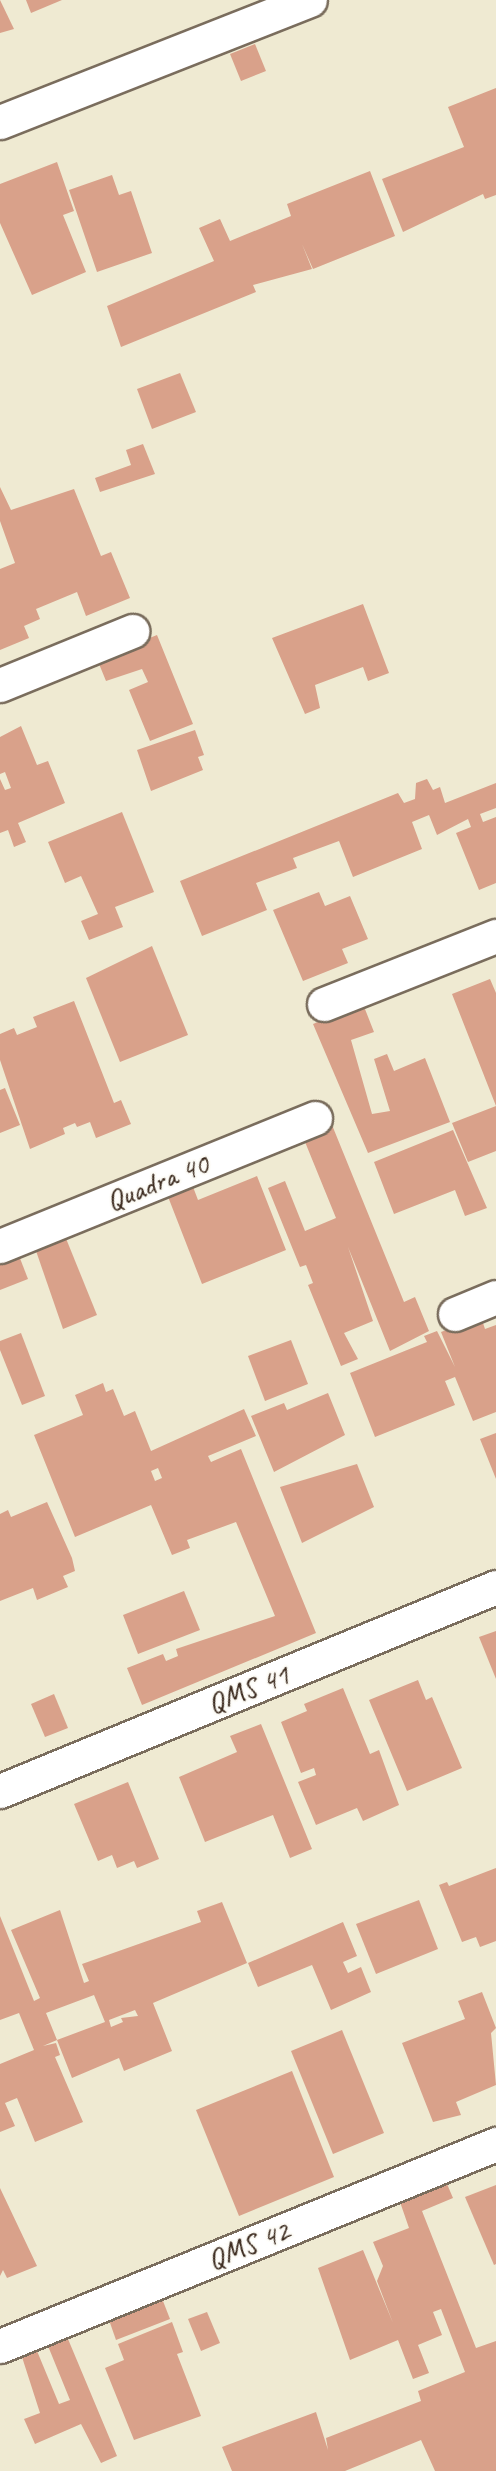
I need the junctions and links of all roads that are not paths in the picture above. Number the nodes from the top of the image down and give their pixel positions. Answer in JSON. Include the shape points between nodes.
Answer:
{"nodes":[{"id":1,"x":310,"y":0,"type":"edge"},
{"id":2,"x":0,"y":122,"type":"edge"},
{"id":3,"x":132,"y":631,"type":"dead end"},
{"id":4,"x":0,"y":686,"type":"edge"},
{"id":5,"x":496,"y":936,"type":"edge"},
{"id":6,"x":324,"y":1004,"type":"dead end"},
{"id":7,"x":315,"y":1118,"type":"dead end"},
{"id":8,"x":0,"y":1246,"type":"edge"},
{"id":9,"x":496,"y":1297,"type":"edge"},
{"id":10,"x":455,"y":1314,"type":"dead end"},
{"id":11,"x":496,"y":1587,"type":"edge"},
{"id":12,"x":0,"y":1791,"type":"edge"},
{"id":13,"x":496,"y":2144,"type":"edge"},
{"id":14,"x":0,"y":2346,"type":"edge"}],
"edges":[{"from":1,"to":2,"type":"street"},
{"from":3,"to":4,"type":"street"},
{"from":5,"to":6,"type":"street"},
{"from":7,"to":8,"type":"street","name":"Quadra 40"},
{"from":9,"to":10,"type":"street"},
{"from":11,"to":12,"type":"street","name":"QMS 41"},
{"from":13,"to":14,"type":"street","name":"QMS 42"}]}
